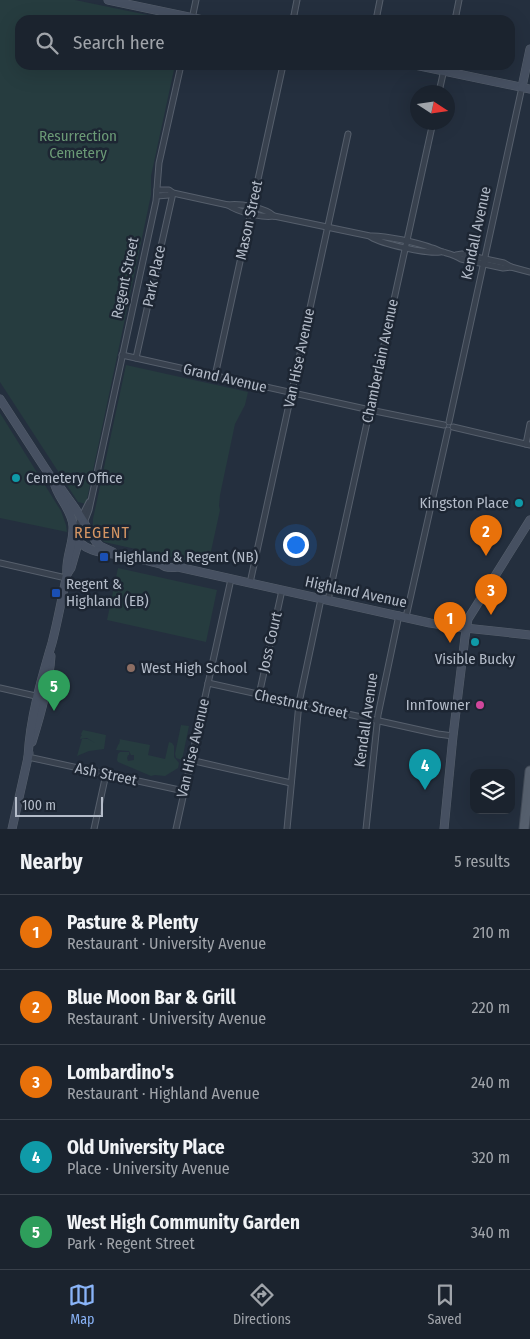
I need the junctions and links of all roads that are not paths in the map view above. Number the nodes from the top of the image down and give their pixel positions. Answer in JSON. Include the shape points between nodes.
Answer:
{"nodes":[{"id":1,"x":108,"y":0,"type":"edge"},
{"id":2,"x":196,"y":0,"type":"edge"},
{"id":3,"x":298,"y":0,"type":"edge"},
{"id":4,"x":380,"y":0,"type":"edge"},
{"id":5,"x":460,"y":0,"type":"edge"},
{"id":6,"x":174,"y":15,"type":"edge"},
{"id":7,"x":193,"y":15,"type":"edge"},
{"id":8,"x":294,"y":15,"type":"edge"},
{"id":9,"x":377,"y":15,"type":"edge"},
{"id":10,"x":456,"y":15,"type":"edge"},
{"id":11,"x":530,"y":49,"type":"edge"},
{"id":12,"x":180,"y":70,"type":"edge"},
{"id":13,"x":282,"y":70,"type":"edge"},
{"id":14,"x":444,"y":70,"type":"edge"},
{"id":15,"x":453,"y":70,"type":"edge"},
{"id":16,"x":441,"y":85,"type":"edge"},
{"id":17,"x":526,"y":88,"type":"edge"},
{"id":18,"x":431,"y":130,"type":"edge"},
{"id":19,"x":348,"y":134,"type":"dead end"},
{"id":20,"x":157,"y":190,"type":"junction"},
{"id":21,"x":172,"y":193,"type":"junction"},
{"id":22,"x":157,"y":196,"type":"junction"},
{"id":23,"x":251,"y":210,"type":"junction"},
{"id":24,"x":328,"y":227,"type":"junction"},
{"id":25,"x":406,"y":244,"type":"junction"},
{"id":26,"x":484,"y":261,"type":"junction"},
{"id":27,"x":530,"y":272,"type":"edge"},
{"id":28,"x":122,"y":355,"type":"junction"},
{"id":29,"x":136,"y":358,"type":"junction"},
{"id":30,"x":215,"y":376,"type":"junction"},
{"id":31,"x":292,"y":393,"type":"junction"},
{"id":32,"x":0,"y":399,"type":"edge"},
{"id":33,"x":370,"y":410,"type":"junction"},
{"id":34,"x":530,"y":424,"type":"edge"},
{"id":35,"x":449,"y":426,"type":"junction"},
{"id":36,"x":528,"y":444,"type":"edge"},
{"id":37,"x":54,"y":482,"type":"junction"},
{"id":38,"x":83,"y":520,"type":"junction"},
{"id":39,"x":530,"y":520,"type":"edge"},
{"id":40,"x":73,"y":534,"type":"junction"},
{"id":41,"x":78,"y":542,"type":"junction"},
{"id":42,"x":122,"y":555,"type":"junction"},
{"id":43,"x":0,"y":563,"type":"edge"},
{"id":44,"x":66,"y":576,"type":"junction"},
{"id":45,"x":231,"y":579,"type":"junction"},
{"id":46,"x":250,"y":583,"type":"junction"},
{"id":47,"x":282,"y":590,"type":"junction"},
{"id":48,"x":324,"y":600,"type":"junction"},
{"id":49,"x":402,"y":616,"type":"junction"},
{"id":50,"x":466,"y":628,"type":"junction"},
{"id":51,"x":530,"y":635,"type":"edge"},
{"id":52,"x":208,"y":683,"type":"junction"},
{"id":53,"x":0,"y":688,"type":"edge"},
{"id":54,"x":259,"y":695,"type":"junction"},
{"id":55,"x":41,"y":697,"type":"junction"},
{"id":56,"x":299,"y":703,"type":"junction"},
{"id":57,"x":377,"y":720,"type":"junction"},
{"id":58,"x":453,"y":736,"type":"junction"},
{"id":59,"x":28,"y":757,"type":"junction"},
{"id":60,"x":190,"y":760,"type":"junction"},
{"id":61,"x":530,"y":771,"type":"edge"},
{"id":62,"x":106,"y":774,"type":"junction"},
{"id":63,"x":291,"y":783,"type":"junction"},
{"id":64,"x":184,"y":791,"type":"junction"},
{"id":65,"x":12,"y":829,"type":"edge"},
{"id":66,"x":94,"y":829,"type":"edge"},
{"id":67,"x":176,"y":829,"type":"edge"},
{"id":68,"x":287,"y":829,"type":"edge"},
{"id":69,"x":366,"y":829,"type":"edge"},
{"id":70,"x":444,"y":829,"type":"edge"},
{"id":71,"x":524,"y":829,"type":"edge"}],
"edges":[{"from":1,"to":6,"type":"street"},
{"from":2,"to":7,"type":"street"},
{"from":3,"to":8,"type":"street"},
{"from":4,"to":9,"type":"street"},
{"from":5,"to":10,"type":"street"},
{"from":11,"to":17,"type":"street","name":"Kendall Avenue"},
{"from":12,"to":20,"type":"street","name":"Regent Street","via":[[159,163]]},
{"from":13,"to":23,"type":"street","name":"Mason Street"},
{"from":14,"to":16,"type":"street"},
{"from":15,"to":17,"type":"street"},
{"from":17,"to":26,"type":"street","name":"Kendall Avenue","via":[[517,109]]},
{"from":18,"to":25,"type":"street","name":"Chamberlain Avenue"},
{"from":19,"to":24,"type":"street","name":"Van Hise Avenue"},
{"from":20,"to":21,"type":"street"},
{"from":20,"to":22,"type":"street","name":"Regent Street"},
{"from":21,"to":22,"type":"street"},
{"from":21,"to":23,"type":"street","via":[[228,205],[233,209]]},
{"from":21,"to":29,"type":"street","name":"Park Place"},
{"from":22,"to":28,"type":"street","name":"Regent Street"},
{"from":23,"to":24,"type":"street","via":[[266,216]]},
{"from":23,"to":30,"type":"street","name":"Mason Street"},
{"from":24,"to":25,"type":"street","via":[[380,241]]},
{"from":24,"to":31,"type":"street","name":"Van Hise Avenue"},
{"from":25,"to":26,"type":"street","via":[[429,252],[456,255],[461,259]]},
{"from":25,"to":33,"type":"street","name":"Chamberlain Avenue"},
{"from":26,"to":27,"type":"street"},
{"from":26,"to":35,"type":"street","name":"Kendall Avenue"},
{"from":28,"to":29,"type":"street","name":"Grand Avenue"},
{"from":28,"to":38,"type":"street","name":"Regent Street","via":[[88,513]]},
{"from":29,"to":30,"type":"street","name":"Grand Avenue"},
{"from":30,"to":31,"type":"street","name":"Grand Avenue"},
{"from":31,"to":33,"type":"street","name":"Grand Avenue"},
{"from":31,"to":46,"type":"street","name":"Van Hise Avenue"},
{"from":32,"to":37,"type":"street"},
{"from":33,"to":35,"type":"street","name":"Grand Avenue"},
{"from":33,"to":48,"type":"street","name":"Chamberlain Avenue"},
{"from":34,"to":36,"type":"street"},
{"from":35,"to":36,"type":"street","name":"Grand Avenue"},
{"from":35,"to":49,"type":"street","name":"Kendall Avenue"},
{"from":37,"to":38,"type":"street","name":"Highland Avenue"},
{"from":37,"to":40,"type":"street","via":[[71,515]]},
{"from":38,"to":40,"type":"street","name":"Regent Street"},
{"from":38,"to":41,"type":"street","name":"Regent Street"},
{"from":38,"to":42,"type":"street","name":"Highland Avenue","via":[[100,546]]},
{"from":39,"to":50,"type":"street","via":[[469,616]]},
{"from":40,"to":41,"type":"street"},
{"from":40,"to":44,"type":"street","name":"Regent Street"},
{"from":41,"to":42,"type":"street","name":"Highland Avenue","via":[[95,552]]},
{"from":41,"to":44,"type":"street","name":"Regent Street"},
{"from":42,"to":45,"type":"street","name":"Highland Avenue"},
{"from":43,"to":44,"type":"street"},
{"from":44,"to":55,"type":"street","name":"Regent Street"},
{"from":45,"to":46,"type":"street","name":"Highland Avenue"},
{"from":45,"to":52,"type":"street","name":"Van Hise Avenue"},
{"from":46,"to":47,"type":"street","name":"Highland Avenue"},
{"from":47,"to":48,"type":"street","name":"Highland Avenue"},
{"from":47,"to":54,"type":"street","name":"Joss Court"},
{"from":48,"to":49,"type":"street","name":"Highland Avenue"},
{"from":48,"to":56,"type":"street","name":"Chamberlain Avenue"},
{"from":49,"to":50,"type":"street","name":"Highland Avenue"},
{"from":49,"to":57,"type":"street","name":"Kendall Avenue"},
{"from":50,"to":51,"type":"street","name":"Highland Avenue"},
{"from":50,"to":58,"type":"street"},
{"from":52,"to":54,"type":"street","name":"Chestnut Street"},
{"from":52,"to":60,"type":"street","name":"Van Hise Avenue"},
{"from":53,"to":55,"type":"street"},
{"from":54,"to":56,"type":"street","name":"Chestnut Street"},
{"from":55,"to":59,"type":"street","name":"Regent Street","via":[[29,734]]},
{"from":56,"to":57,"type":"street","name":"Chestnut Street"},
{"from":56,"to":63,"type":"street","name":"Chamberlain Avenue"},
{"from":57,"to":58,"type":"street","name":"Chestnut Street"},
{"from":57,"to":69,"type":"street","name":"Kendall Avenue"},
{"from":58,"to":70,"type":"street"},
{"from":59,"to":62,"type":"street","name":"Ash Street"},
{"from":59,"to":65,"type":"street","name":"Regent Street"},
{"from":60,"to":63,"type":"street"},
{"from":60,"to":64,"type":"street","name":"Van Hise Avenue"},
{"from":61,"to":71,"type":"main road"},
{"from":62,"to":64,"type":"street","name":"Ash Street"},
{"from":62,"to":66,"type":"street"},
{"from":63,"to":68,"type":"street","name":"Chamberlain Avenue"},
{"from":64,"to":67,"type":"street","name":"Van Hise Avenue"}]}
